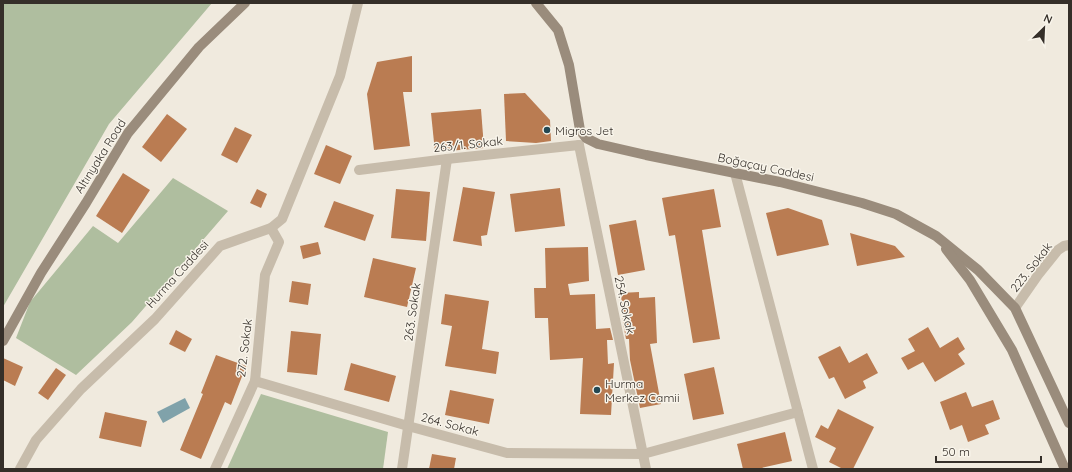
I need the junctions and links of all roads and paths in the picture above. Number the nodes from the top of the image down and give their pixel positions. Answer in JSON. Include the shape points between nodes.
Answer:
{"nodes":[{"id":1,"x":245,"y":3,"type":"edge"},
{"id":2,"x":358,"y":3,"type":"edge"},
{"id":3,"x":536,"y":3,"type":"edge"},
{"id":4,"x":582,"y":142,"type":"junction"},
{"id":5,"x":447,"y":159,"type":"junction"},
{"id":6,"x":359,"y":170,"type":"dead end"},
{"id":7,"x":735,"y":173,"type":"junction"},
{"id":8,"x":271,"y":228,"type":"junction"},
{"id":9,"x":936,"y":236,"type":"junction"},
{"id":10,"x":1069,"y":245,"type":"edge"},
{"id":11,"x":1015,"y":308,"type":"junction"},
{"id":12,"x":3,"y":341,"type":"edge"},
{"id":13,"x":255,"y":381,"type":"junction"},
{"id":14,"x":798,"y":412,"type":"junction"},
{"id":15,"x":1069,"y":423,"type":"edge"},
{"id":16,"x":408,"y":426,"type":"junction"},
{"id":17,"x":643,"y":454,"type":"junction"},
{"id":18,"x":20,"y":469,"type":"edge"},
{"id":19,"x":215,"y":469,"type":"edge"},
{"id":20,"x":402,"y":469,"type":"edge"},
{"id":21,"x":646,"y":469,"type":"edge"},
{"id":22,"x":813,"y":469,"type":"edge"},
{"id":23,"x":1065,"y":469,"type":"edge"}],
"edges":[{"from":1,"to":12,"type":"main road","name":"Altınyaka Road","via":[[199,47],[128,133],[41,273]]},
{"from":2,"to":8,"type":"street","name":"Hurma Caddesi","via":[[340,76],[282,219]]},
{"from":3,"to":4,"type":"main road","via":[[558,30],[569,65]]},
{"from":4,"to":5,"type":"street","name":"263/1. Sokak"},
{"from":4,"to":7,"type":"main road","name":"Boğaçay Caddesi"},
{"from":4,"to":17,"type":"street","name":"254. Sokak"},
{"from":5,"to":6,"type":"street","name":"263/1. Sokak"},
{"from":5,"to":16,"type":"street","name":"263. Sokak"},
{"from":7,"to":9,"type":"main road","name":"Boğaçay Caddesi","via":[[862,203],[896,214]]},
{"from":7,"to":14,"type":"street"},
{"from":8,"to":13,"type":"street","name":"272. Sokak","via":[[279,242],[265,275]]},
{"from":8,"to":18,"type":"street","name":"Hurma Caddesi","via":[[220,246],[155,319],[81,389],[36,440]]},
{"from":9,"to":11,"type":"main road","name":"Boğaçay Caddesi","via":[[978,270]]},
{"from":9,"to":23,"type":"main road","name":"Boğaçay Caddesi","via":[[970,280],[1012,350]]},
{"from":10,"to":11,"type":"street","name":"223. Sokak","via":[[1058,250]]},
{"from":11,"to":15,"type":"main road","name":"Boğaçay Caddesi"},
{"from":13,"to":16,"type":"street","name":"264. Sokak"},
{"from":13,"to":19,"type":"street","name":"272. Sokak"},
{"from":14,"to":17,"type":"street","name":"264. Sokak"},
{"from":14,"to":22,"type":"street"},
{"from":16,"to":17,"type":"street","name":"264. Sokak","via":[[507,453]]},
{"from":16,"to":20,"type":"street","name":"263. Sokak"},
{"from":17,"to":21,"type":"street","name":"254. Sokak"}]}
